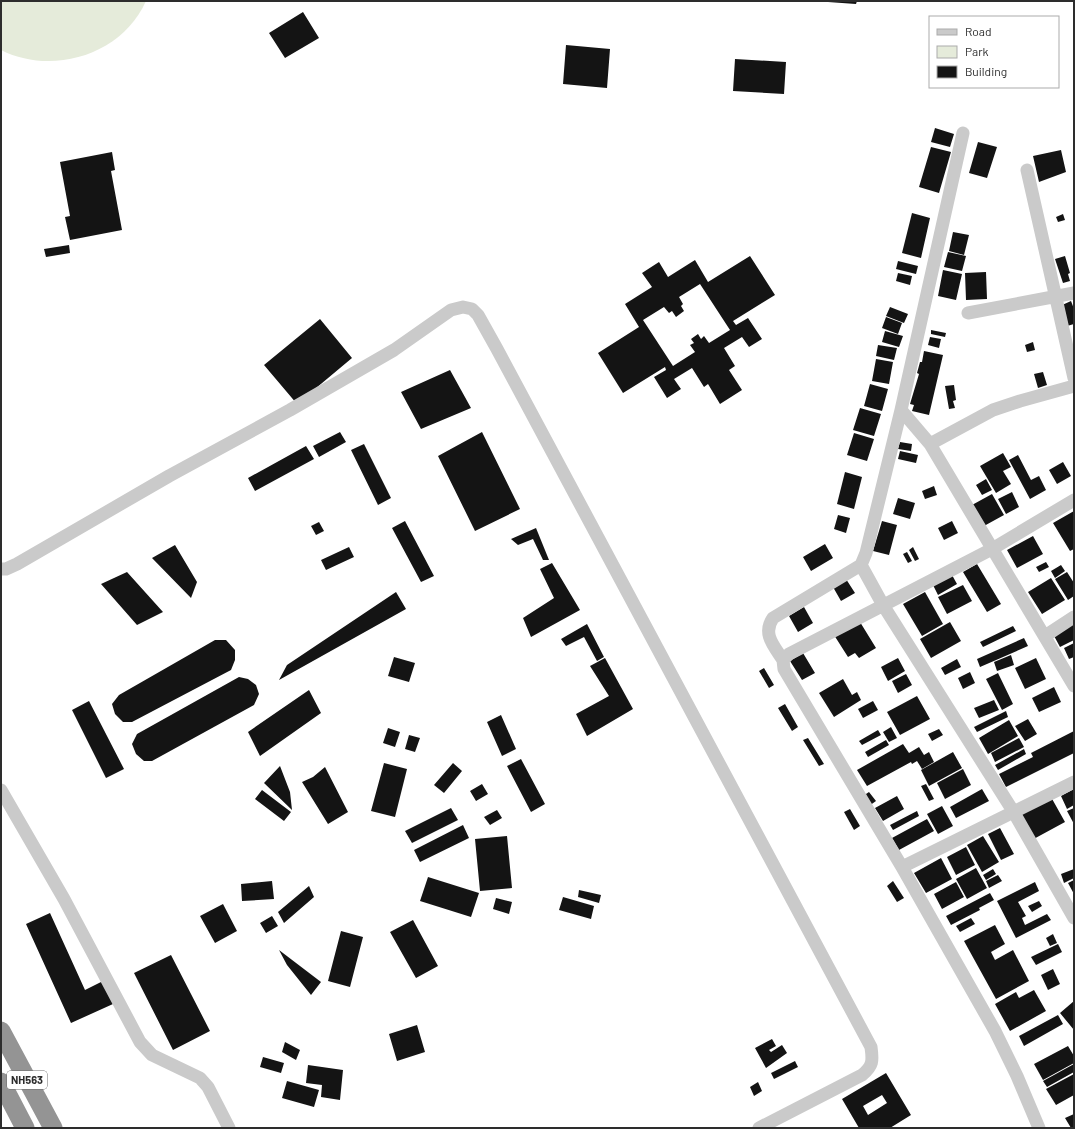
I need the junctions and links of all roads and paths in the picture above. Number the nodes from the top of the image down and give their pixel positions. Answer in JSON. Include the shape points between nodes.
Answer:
{"nodes":[{"id":1,"x":963,"y":133,"type":"dead end"},
{"id":2,"x":1027,"y":170,"type":"dead end"},
{"id":3,"x":1074,"y":293,"type":"edge"},
{"id":4,"x":1055,"y":296,"type":"junction"},
{"id":5,"x":968,"y":313,"type":"dead end"},
{"id":6,"x":1074,"y":378,"type":"edge"},
{"id":7,"x":1074,"y":386,"type":"edge"},
{"id":8,"x":901,"y":410,"type":"junction"},
{"id":9,"x":930,"y":444,"type":"junction"},
{"id":10,"x":1074,"y":500,"type":"edge"},
{"id":11,"x":992,"y":548,"type":"junction"},
{"id":12,"x":861,"y":565,"type":"junction"},
{"id":13,"x":1,"y":569,"type":"edge"},
{"id":14,"x":883,"y":605,"type":"junction"},
{"id":15,"x":1074,"y":617,"type":"edge"},
{"id":16,"x":1045,"y":636,"type":"junction"},
{"id":17,"x":783,"y":660,"type":"junction"},
{"id":18,"x":1074,"y":686,"type":"edge"},
{"id":19,"x":1074,"y":782,"type":"edge"},
{"id":20,"x":1,"y":790,"type":"edge"},
{"id":21,"x":1012,"y":811,"type":"junction"},
{"id":22,"x":902,"y":867,"type":"junction"},
{"id":23,"x":1074,"y":918,"type":"edge"},
{"id":24,"x":1,"y":1032,"type":"edge"},
{"id":25,"x":27,"y":1080,"type":"junction"},
{"id":26,"x":3,"y":1085,"type":"edge"},
{"id":27,"x":1040,"y":1127,"type":"edge"},
{"id":28,"x":25,"y":1128,"type":"edge"},
{"id":29,"x":53,"y":1128,"type":"edge"},
{"id":30,"x":229,"y":1128,"type":"edge"},
{"id":31,"x":758,"y":1128,"type":"edge"}],
"edges":[{"from":1,"to":8,"type":"street"},
{"from":2,"to":4,"type":"street"},
{"from":3,"to":4,"type":"street"},
{"from":4,"to":5,"type":"street"},
{"from":4,"to":6,"type":"street"},
{"from":7,"to":9,"type":"street","via":[[993,410]]},
{"from":8,"to":9,"type":"street"},
{"from":8,"to":12,"type":"street"},
{"from":9,"to":11,"type":"street"},
{"from":10,"to":11,"type":"street"},
{"from":11,"to":14,"type":"street"},
{"from":11,"to":16,"type":"street"},
{"from":12,"to":14,"type":"street"},
{"from":12,"to":17,"type":"street","via":[[773,618],[768,631]]},
{"from":13,"to":31,"type":"street","via":[[17,564],[290,410],[394,350],[451,310],[463,307],[472,309],[497,349],[871,1047],[873,1056],[870,1068],[862,1075]]},
{"from":14,"to":17,"type":"street","via":[[789,654]]},
{"from":14,"to":21,"type":"street"},
{"from":15,"to":16,"type":"street"},
{"from":16,"to":18,"type":"street"},
{"from":17,"to":22,"type":"street","via":[[784,669]]},
{"from":19,"to":21,"type":"street"},
{"from":20,"to":30,"type":"street","via":[[64,899],[140,1042],[152,1055],[200,1078],[208,1087]]},
{"from":21,"to":22,"type":"street"},
{"from":21,"to":23,"type":"street"},
{"from":22,"to":27,"type":"street","via":[[995,1031]]},
{"from":24,"to":25,"type":"highway","number":"NH563"},
{"from":25,"to":26,"type":"highway"},
{"from":25,"to":29,"type":"highway","number":"NH563"},
{"from":26,"to":28,"type":"highway","number":"NH563"}]}
